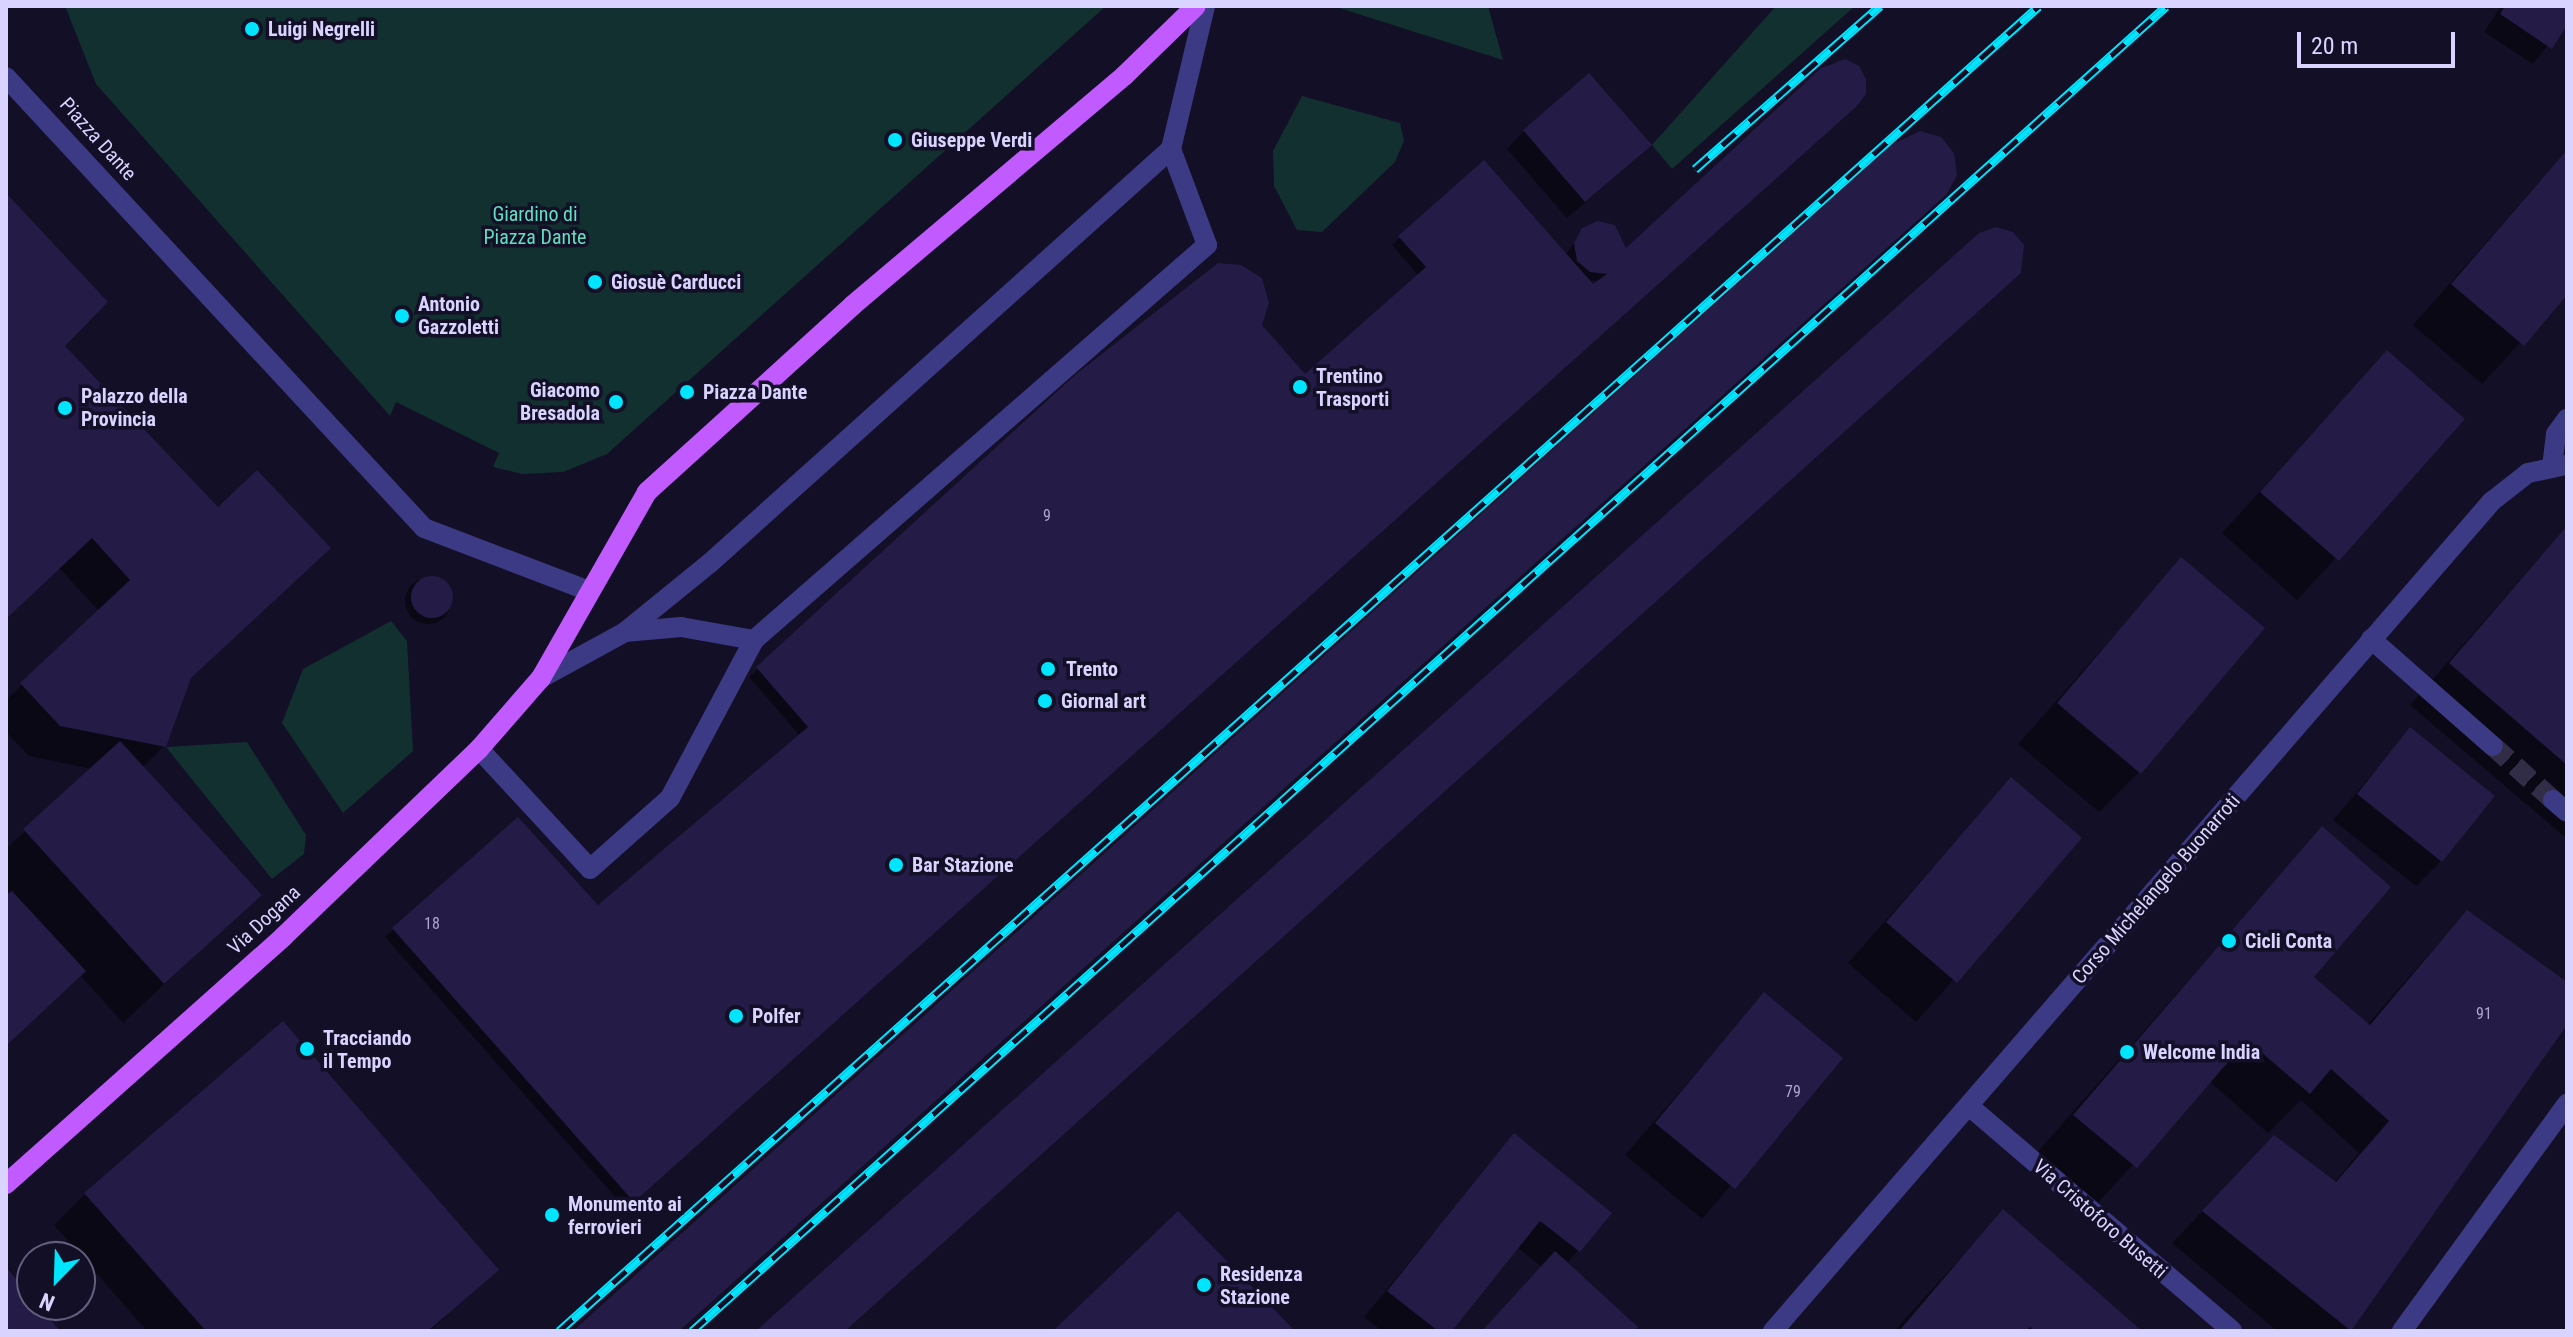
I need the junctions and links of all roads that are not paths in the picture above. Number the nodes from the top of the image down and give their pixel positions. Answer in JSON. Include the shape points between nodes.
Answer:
{"nodes":[{"id":1,"x":1196,"y":6,"type":"edge"},
{"id":2,"x":1205,"y":6,"type":"edge"},
{"id":3,"x":6,"y":77,"type":"edge"},
{"id":4,"x":1171,"y":149,"type":"junction"},
{"id":5,"x":2567,"y":419,"type":"edge"},
{"id":6,"x":2560,"y":466,"type":"edge"},
{"id":7,"x":589,"y":591,"type":"junction"},
{"id":8,"x":625,"y":632,"type":"junction"},
{"id":9,"x":2371,"y":639,"type":"junction"},
{"id":10,"x":754,"y":640,"type":"junction"},
{"id":11,"x":541,"y":678,"type":"junction"},
{"id":12,"x":2493,"y":746,"type":"tunnel mouth"},
{"id":13,"x":479,"y":749,"type":"junction"},
{"id":14,"x":2567,"y":1104,"type":"edge"},
{"id":15,"x":1969,"y":1106,"type":"junction"},
{"id":16,"x":6,"y":1184,"type":"edge"},
{"id":17,"x":1773,"y":1331,"type":"edge"},
{"id":18,"x":2232,"y":1331,"type":"edge"},
{"id":19,"x":2402,"y":1331,"type":"edge"}],
"edges":[{"from":1,"to":7,"type":"main road","via":[[1124,76],[853,305],[647,492]]},
{"from":2,"to":4,"type":"street"},
{"from":3,"to":7,"type":"street","name":"Piazza Dante","via":[[424,528]]},
{"from":4,"to":8,"type":"street","via":[[722,553]]},
{"from":4,"to":10,"type":"street","via":[[1207,245]]},
{"from":5,"to":6,"type":"street","name":"Corso Michelangelo Buonarroti","via":[[2556,434]]},
{"from":6,"to":9,"type":"street","name":"Corso Michelangelo Buonarroti","via":[[2528,473],[2491,502]]},
{"from":7,"to":11,"type":"main road"},
{"from":8,"to":10,"type":"street","via":[[681,627]]},
{"from":8,"to":11,"type":"street"},
{"from":9,"to":12,"type":"street"},
{"from":9,"to":15,"type":"street","name":"Corso Michelangelo Buonarroti"},
{"from":10,"to":13,"type":"street","via":[[670,798],[590,869]]},
{"from":11,"to":13,"type":"main road","name":"Via Dogana"},
{"from":13,"to":16,"type":"main road","name":"Via Dogana","via":[[283,937]]},
{"from":14,"to":19,"type":"street"},
{"from":15,"to":17,"type":"street","name":"Corso Michelangelo Buonarroti"},
{"from":15,"to":18,"type":"street","name":"Via Cristoforo Busetti"}]}
